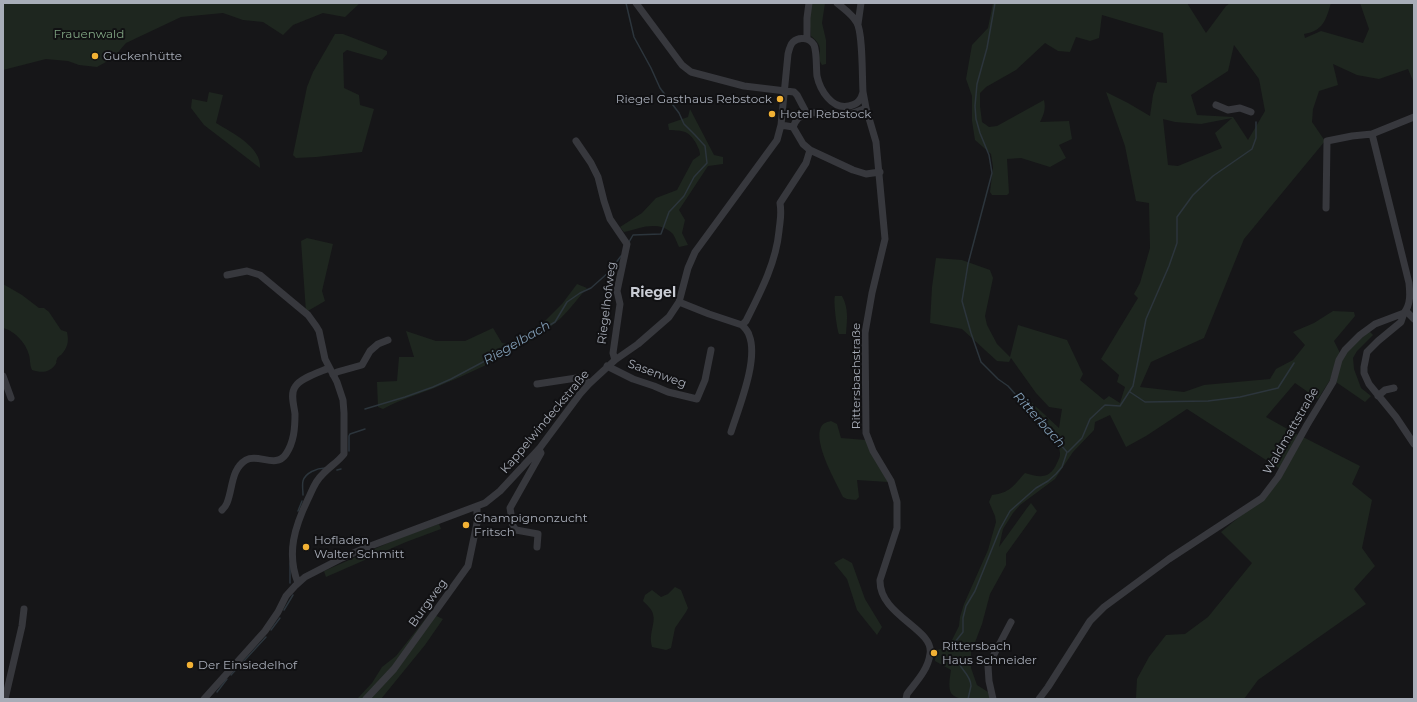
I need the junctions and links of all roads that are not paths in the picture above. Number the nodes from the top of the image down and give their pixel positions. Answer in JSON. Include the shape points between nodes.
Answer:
{"nodes":[{"id":1,"x":636,"y":3,"type":"edge"},
{"id":2,"x":809,"y":3,"type":"edge"},
{"id":3,"x":837,"y":3,"type":"edge"},
{"id":4,"x":861,"y":3,"type":"edge"},
{"id":5,"x":858,"y":24,"type":"junction"},
{"id":6,"x":807,"y":39,"type":"junction"},
{"id":7,"x":785,"y":90,"type":"junction"},
{"id":8,"x":863,"y":92,"type":"junction"},
{"id":9,"x":1216,"y":105,"type":"dead end"},
{"id":10,"x":866,"y":108,"type":"junction"},
{"id":11,"x":1251,"y":112,"type":"dead end"},
{"id":12,"x":807,"y":114,"type":"junction"},
{"id":13,"x":1414,"y":117,"type":"edge"},
{"id":14,"x":781,"y":125,"type":"junction"},
{"id":15,"x":794,"y":127,"type":"junction"},
{"id":16,"x":1372,"y":134,"type":"junction"},
{"id":17,"x":576,"y":141,"type":"dead end"},
{"id":18,"x":810,"y":150,"type":"junction"},
{"id":19,"x":880,"y":172,"type":"junction"},
{"id":20,"x":1326,"y":208,"type":"dead end"},
{"id":21,"x":227,"y":275,"type":"dead end"},
{"id":22,"x":679,"y":302,"type":"junction"},
{"id":23,"x":1405,"y":312,"type":"junction"},
{"id":24,"x":1414,"y":319,"type":"edge"},
{"id":25,"x":742,"y":325,"type":"junction"},
{"id":26,"x":388,"y":340,"type":"dead end"},
{"id":27,"x":711,"y":350,"type":"dead end"},
{"id":28,"x":615,"y":360,"type":"junction"},
{"id":29,"x":607,"y":366,"type":"junction"},
{"id":30,"x":331,"y":372,"type":"junction"},
{"id":31,"x":3,"y":376,"type":"edge"},
{"id":32,"x":537,"y":384,"type":"dead end"},
{"id":33,"x":589,"y":384,"type":"junction"},
{"id":34,"x":1394,"y":388,"type":"dead end"},
{"id":35,"x":1378,"y":396,"type":"junction"},
{"id":36,"x":11,"y":398,"type":"dead end"},
{"id":37,"x":731,"y":432,"type":"dead end"},
{"id":38,"x":1414,"y":444,"type":"edge"},
{"id":39,"x":539,"y":449,"type":"junction"},
{"id":40,"x":477,"y":506,"type":"junction"},
{"id":41,"x":222,"y":510,"type":"dead end"},
{"id":42,"x":537,"y":547,"type":"dead end"},
{"id":43,"x":298,"y":582,"type":"junction"},
{"id":44,"x":24,"y":609,"type":"dead end"},
{"id":45,"x":1011,"y":622,"type":"dead end"},
{"id":46,"x":5,"y":699,"type":"edge"},
{"id":47,"x":204,"y":699,"type":"edge"},
{"id":48,"x":366,"y":699,"type":"edge"},
{"id":49,"x":906,"y":699,"type":"edge"},
{"id":50,"x":993,"y":699,"type":"edge"},
{"id":51,"x":1039,"y":699,"type":"edge"}],
"edges":[{"from":1,"to":7,"type":"street","via":[[682,65],[691,72],[744,86]]},
{"from":2,"to":6,"type":"street"},
{"from":3,"to":5,"type":"street"},
{"from":4,"to":5,"type":"street"},
{"from":5,"to":8,"type":"street"},
{"from":6,"to":7,"type":"street","name":"Kappelwindeckstraße","via":[[797,40],[790,47]]},
{"from":6,"to":8,"type":"street","via":[[815,48],[819,83],[829,100],[839,107],[851,106],[858,102]]},
{"from":7,"to":12,"type":"street","via":[[797,95]]},
{"from":7,"to":14,"type":"street","name":"Kappelwindeckstraße"},
{"from":8,"to":10,"type":"street","name":"Rittersbachstraße"},
{"from":9,"to":11,"type":"street","via":[[1228,110],[1240,108]]},
{"from":10,"to":12,"type":"street","via":[[842,115],[818,112]]},
{"from":10,"to":19,"type":"street","name":"Rittersbachstraße","via":[[876,142]]},
{"from":12,"to":15,"type":"street","via":[[798,118]]},
{"from":13,"to":16,"type":"street"},
{"from":14,"to":15,"type":"street"},
{"from":14,"to":22,"type":"street","name":"Kappelwindeckstraße","via":[[773,147],[695,252]]},
{"from":15,"to":18,"type":"street","via":[[803,144]]},
{"from":16,"to":20,"type":"street","via":[[1327,141]]},
{"from":16,"to":23,"type":"street","via":[[1409,283],[1409,300]]},
{"from":17,"to":28,"type":"street","name":"Riegelhofweg","via":[[598,177],[610,219],[627,244],[617,291],[620,304],[613,353]]},
{"from":18,"to":19,"type":"street","via":[[853,170],[866,174]]},
{"from":18,"to":25,"type":"street","via":[[806,163],[780,203],[782,214],[779,239],[766,280]]},
{"from":19,"to":49,"type":"street","name":"Rittersbachstraße","via":[[884,239],[865,333],[865,420],[866,433],[873,451],[894,489],[898,513],[898,528],[880,586],[892,609],[922,635],[931,648],[926,669]]},
{"from":21,"to":30,"type":"street","via":[[248,271],[256,273],[308,315],[319,331],[325,359]]},
{"from":22,"to":25,"type":"street"},
{"from":22,"to":28,"type":"street","name":"Kappelwindeckstraße","via":[[662,324]]},
{"from":23,"to":24,"type":"street"},
{"from":23,"to":35,"type":"street","via":[[1401,322],[1367,352],[1364,373]]},
{"from":23,"to":51,"type":"street","name":"Waldmattstraße","via":[[1375,324],[1345,350],[1339,360],[1333,382],[1278,477],[1262,498],[1169,559],[1104,607],[1090,621]]},
{"from":25,"to":37,"type":"street","via":[[747,330],[751,342],[752,362]]},
{"from":26,"to":30,"type":"street","via":[[374,348],[362,365]]},
{"from":27,"to":29,"type":"street","name":"Sasenweg","via":[[697,399],[633,380]]},
{"from":28,"to":29,"type":"street","name":"Kappelwindeckstraße"},
{"from":29,"to":33,"type":"street","name":"Kappelwindeckstraße"},
{"from":30,"to":41,"type":"street","via":[[310,376],[294,388],[294,435],[286,454],[282,459],[275,461],[248,459],[242,463],[235,471],[227,505]]},
{"from":30,"to":43,"type":"street","via":[[343,400],[345,449],[341,458],[316,481],[296,524],[293,556]]},
{"from":31,"to":36,"type":"street"},
{"from":32,"to":33,"type":"street","via":[[583,377]]},
{"from":33,"to":39,"type":"street","name":"Kappelwindeckstraße"},
{"from":34,"to":35,"type":"street","via":[[1385,390]]},
{"from":35,"to":38,"type":"street"},
{"from":39,"to":40,"type":"street","name":"Kappelwindeckstraße","via":[[493,498]]},
{"from":39,"to":42,"type":"street","via":[[541,453],[537,462],[510,508],[516,530],[538,534]]},
{"from":40,"to":43,"type":"street","name":"Kappelwindeckstraße","via":[[348,555]]},
{"from":40,"to":48,"type":"street","name":"Burgweg","via":[[477,523],[468,566],[394,669]]},
{"from":43,"to":47,"type":"street","name":"Kappelwindeckstraße","via":[[286,596],[265,631]]},
{"from":44,"to":46,"type":"street"},
{"from":45,"to":50,"type":"street","via":[[988,666]]}]}
